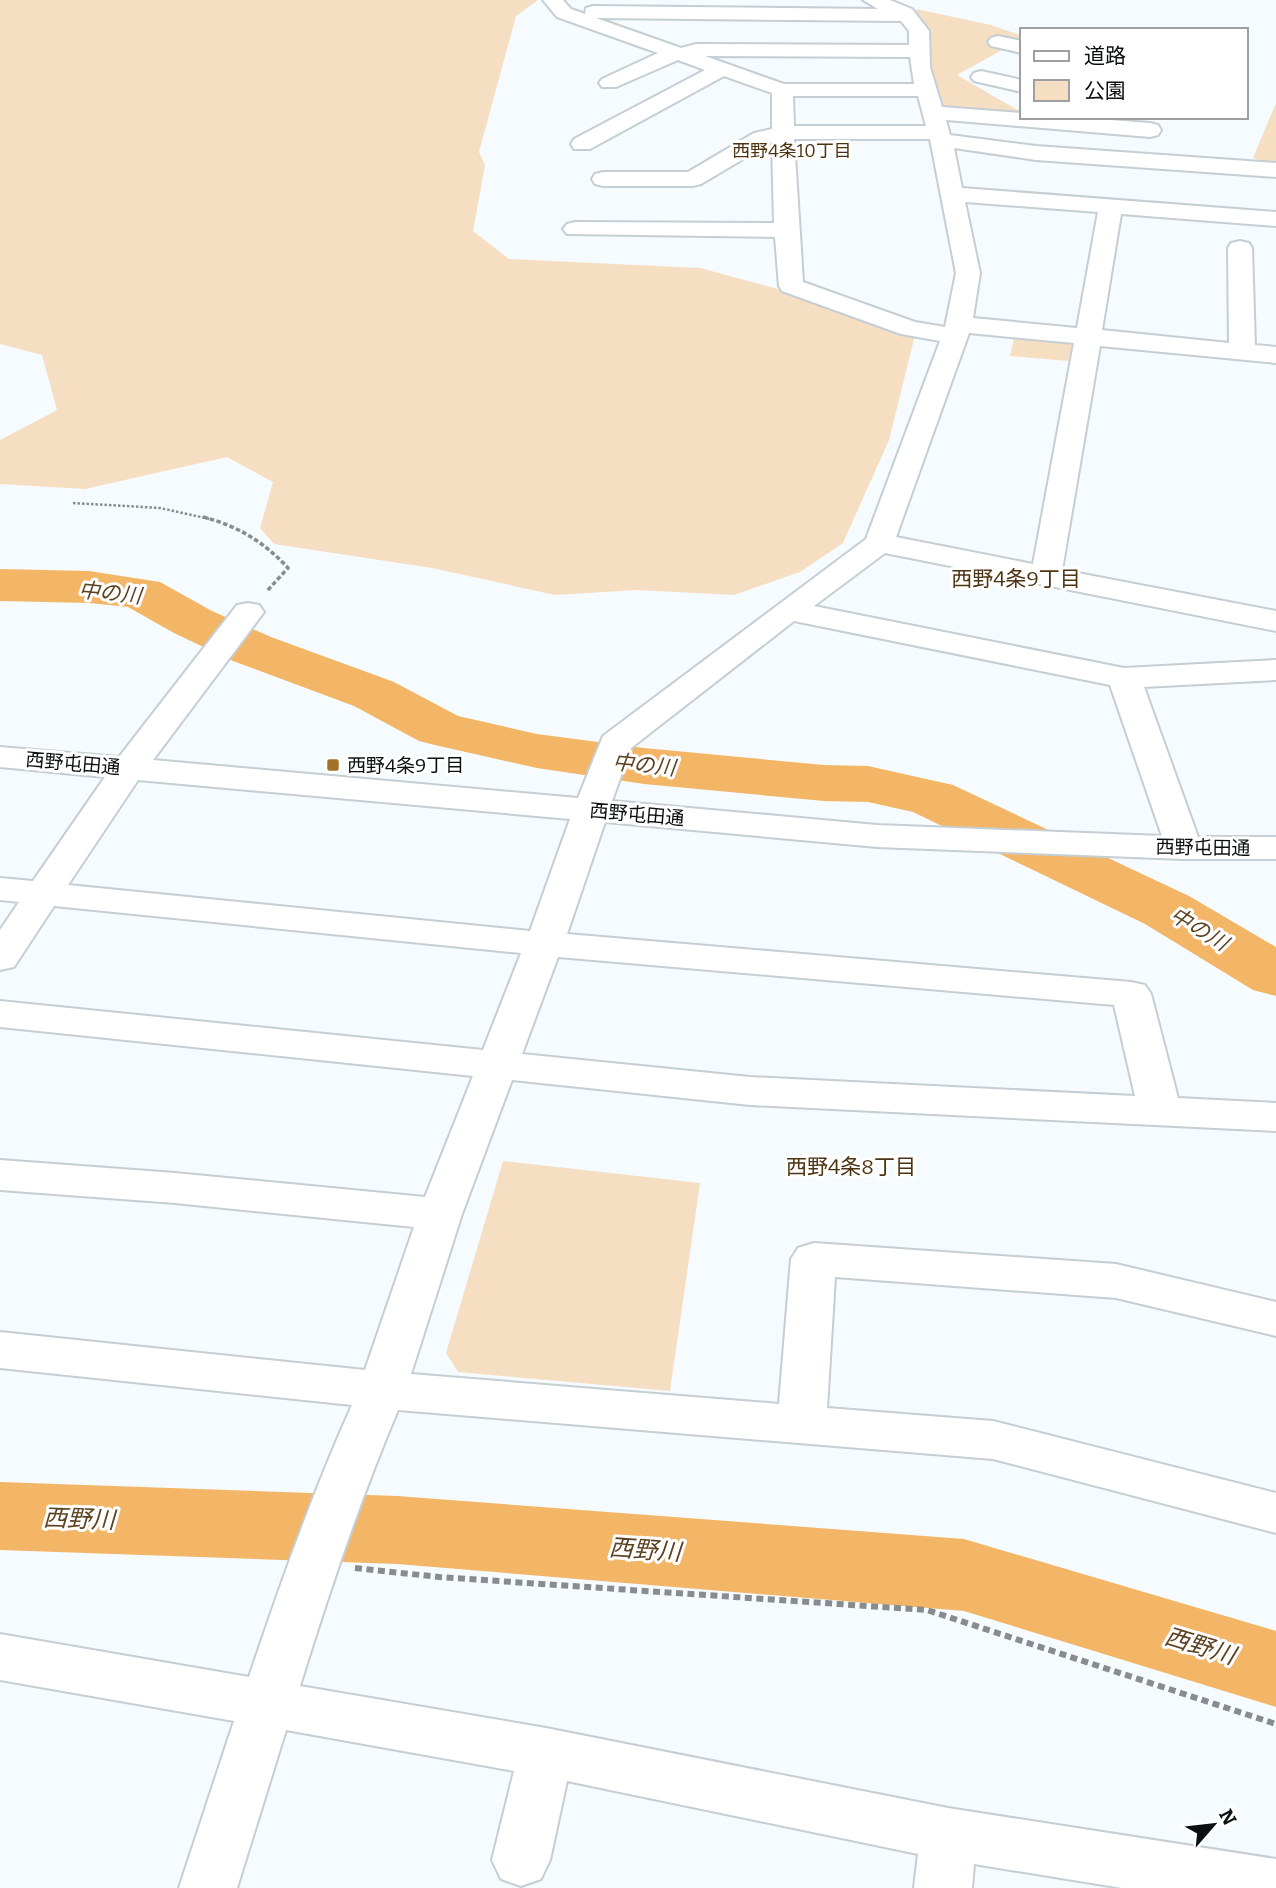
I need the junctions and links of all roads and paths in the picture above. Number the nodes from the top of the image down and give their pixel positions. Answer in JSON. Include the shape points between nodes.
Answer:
{"nodes":[{"id":1,"x":723,"y":0,"type":"edge"},
{"id":2,"x":873,"y":0,"type":"edge"},
{"id":3,"x":561,"y":8,"type":"edge"},
{"id":4,"x":761,"y":14,"type":"junction"},
{"id":5,"x":906,"y":15,"type":"junction"},
{"id":6,"x":998,"y":42,"type":"dead end"},
{"id":7,"x":1020,"y":47,"type":"edge"},
{"id":8,"x":919,"y":51,"type":"junction"},
{"id":9,"x":680,"y":53,"type":"junction"},
{"id":10,"x":724,"y":68,"type":"junction"},
{"id":11,"x":981,"y":77,"type":"dead end"},
{"id":12,"x":609,"y":83,"type":"dead end"},
{"id":13,"x":1020,"y":86,"type":"edge"},
{"id":14,"x":782,"y":90,"type":"junction"},
{"id":15,"x":935,"y":118,"type":"junction"},
{"id":16,"x":1020,"y":119,"type":"edge"},
{"id":17,"x":1030,"y":119,"type":"edge"},
{"id":18,"x":1151,"y":124,"type":"edge"},
{"id":19,"x":783,"y":133,"type":"junction"},
{"id":20,"x":582,"y":144,"type":"dead end"},
{"id":21,"x":1144,"y":161,"type":"junction"},
{"id":22,"x":1276,"y":170,"type":"edge"},
{"id":23,"x":603,"y":179,"type":"dead end"},
{"id":24,"x":952,"y":194,"type":"junction"},
{"id":25,"x":1111,"y":207,"type":"junction"},
{"id":26,"x":1276,"y":219,"type":"edge"},
{"id":27,"x":575,"y":229,"type":"dead end"},
{"id":28,"x":786,"y":230,"type":"junction"},
{"id":29,"x":1240,"y":248,"type":"dead end"},
{"id":30,"x":956,"y":330,"type":"junction"},
{"id":31,"x":1089,"y":336,"type":"junction"},
{"id":32,"x":1242,"y":352,"type":"junction"},
{"id":33,"x":1276,"y":355,"type":"edge"},
{"id":34,"x":74,"y":503,"type":"dead end"},
{"id":35,"x":879,"y":543,"type":"junction"},
{"id":36,"x":1046,"y":576,"type":"junction"},
{"id":37,"x":788,"y":610,"type":"junction"},
{"id":38,"x":248,"y":612,"type":"joint"},
{"id":39,"x":1274,"y":625,"type":"edge"},
{"id":40,"x":1276,"y":670,"type":"edge"},
{"id":41,"x":1124,"y":678,"type":"junction"},
{"id":42,"x":0,"y":757,"type":"edge"},
{"id":43,"x":129,"y":768,"type":"junction"},
{"id":44,"x":597,"y":793,"type":"junction"},
{"id":45,"x":1184,"y":848,"type":"junction"},
{"id":46,"x":1276,"y":848,"type":"edge"},
{"id":47,"x":0,"y":889,"type":"edge"},
{"id":48,"x":44,"y":893,"type":"junction"},
{"id":49,"x":544,"y":944,"type":"junction"},
{"id":50,"x":0,"y":958,"type":"edge"},
{"id":51,"x":0,"y":1014,"type":"edge"},
{"id":52,"x":496,"y":1066,"type":"junction"},
{"id":53,"x":1160,"y":1111,"type":"junction"},
{"id":54,"x":1276,"y":1117,"type":"edge"},
{"id":55,"x":0,"y":1174,"type":"edge"},
{"id":56,"x":440,"y":1214,"type":"junction"},
{"id":57,"x":1276,"y":1319,"type":"edge"},
{"id":58,"x":0,"y":1350,"type":"edge"},
{"id":59,"x":382,"y":1390,"type":"junction"},
{"id":60,"x":802,"y":1424,"type":"junction"},
{"id":61,"x":1276,"y":1513,"type":"edge"},
{"id":62,"x":331,"y":1569,"type":"junction"},
{"id":63,"x":0,"y":1657,"type":"edge"},
{"id":64,"x":268,"y":1702,"type":"junction"},
{"id":65,"x":1276,"y":1724,"type":"edge"},
{"id":66,"x":546,"y":1752,"type":"junction"},
{"id":67,"x":948,"y":1834,"type":"junction"},
{"id":68,"x":521,"y":1860,"type":"dead end"},
{"id":69,"x":1276,"y":1886,"type":"edge"},
{"id":70,"x":208,"y":1888,"type":"edge"},
{"id":71,"x":943,"y":1888,"type":"edge"}],
"edges":[{"from":1,"to":4,"type":"street"},
{"from":2,"to":5,"type":"street"},
{"from":3,"to":4,"type":"street"},
{"from":3,"to":9,"type":"street"},
{"from":4,"to":5,"type":"street"},
{"from":5,"to":8,"type":"street","via":[[919,31]]},
{"from":6,"to":7,"type":"street"},
{"from":8,"to":9,"type":"street"},
{"from":8,"to":15,"type":"street"},
{"from":9,"to":10,"type":"street"},
{"from":9,"to":12,"type":"street"},
{"from":10,"to":14,"type":"street"},
{"from":10,"to":20,"type":"street"},
{"from":11,"to":13,"type":"street"},
{"from":14,"to":15,"type":"street"},
{"from":14,"to":19,"type":"street"},
{"from":15,"to":16,"type":"street"},
{"from":15,"to":19,"type":"street"},
{"from":15,"to":21,"type":"street","via":[[972,142],[1036,153]]},
{"from":15,"to":24,"type":"street"},
{"from":17,"to":18,"type":"street"},
{"from":18,"to":21,"type":"street"},
{"from":19,"to":23,"type":"street","via":[[762,138],[693,179]]},
{"from":19,"to":28,"type":"street"},
{"from":21,"to":22,"type":"street"},
{"from":24,"to":25,"type":"street"},
{"from":24,"to":30,"type":"street","via":[[968,273]]},
{"from":25,"to":26,"type":"street"},
{"from":25,"to":31,"type":"street"},
{"from":27,"to":28,"type":"street"},
{"from":28,"to":30,"type":"street","via":[[792,286],[910,329]]},
{"from":29,"to":32,"type":"street"},
{"from":30,"to":31,"type":"street"},
{"from":30,"to":35,"type":"street"},
{"from":31,"to":32,"type":"street"},
{"from":31,"to":36,"type":"street"},
{"from":32,"to":33,"type":"street"},
{"from":34,"to":38,"type":"path","via":[[131,504],[211,518],[254,535],[277,552],[288,568]]},
{"from":35,"to":36,"type":"street"},
{"from":35,"to":37,"type":"street"},
{"from":36,"to":39,"type":"street"},
{"from":37,"to":41,"type":"street"},
{"from":37,"to":44,"type":"street","via":[[615,743]]},
{"from":38,"to":43,"type":"street"},
{"from":40,"to":41,"type":"street"},
{"from":41,"to":45,"type":"street"},
{"from":42,"to":43,"type":"street","name":"西野屯田通"},
{"from":43,"to":44,"type":"street","name":"西野屯田通"},
{"from":43,"to":48,"type":"street"},
{"from":44,"to":45,"type":"street","name":"西野屯田通","via":[[877,836]]},
{"from":44,"to":49,"type":"street"},
{"from":45,"to":46,"type":"street","name":"西野屯田通"},
{"from":47,"to":48,"type":"street"},
{"from":48,"to":49,"type":"street"},
{"from":48,"to":50,"type":"street"},
{"from":49,"to":52,"type":"street"},
{"from":49,"to":53,"type":"street","via":[[1131,994]]},
{"from":51,"to":52,"type":"street"},
{"from":52,"to":53,"type":"street","via":[[750,1091]]},
{"from":52,"to":56,"type":"street"},
{"from":53,"to":54,"type":"street"},
{"from":55,"to":56,"type":"street"},
{"from":56,"to":59,"type":"street"},
{"from":57,"to":60,"type":"street","via":[[1116,1281],[814,1259]]},
{"from":58,"to":59,"type":"street"},
{"from":59,"to":60,"type":"street"},
{"from":59,"to":62,"type":"street","via":[[342,1480]]},
{"from":60,"to":61,"type":"street","via":[[993,1440]]},
{"from":62,"to":64,"type":"street"},
{"from":62,"to":65,"type":"path","via":[[927,1610]]},
{"from":63,"to":64,"type":"street"},
{"from":64,"to":66,"type":"street"},
{"from":64,"to":70,"type":"street"},
{"from":66,"to":67,"type":"street"},
{"from":66,"to":68,"type":"street"},
{"from":67,"to":69,"type":"street"},
{"from":67,"to":71,"type":"street"}]}
